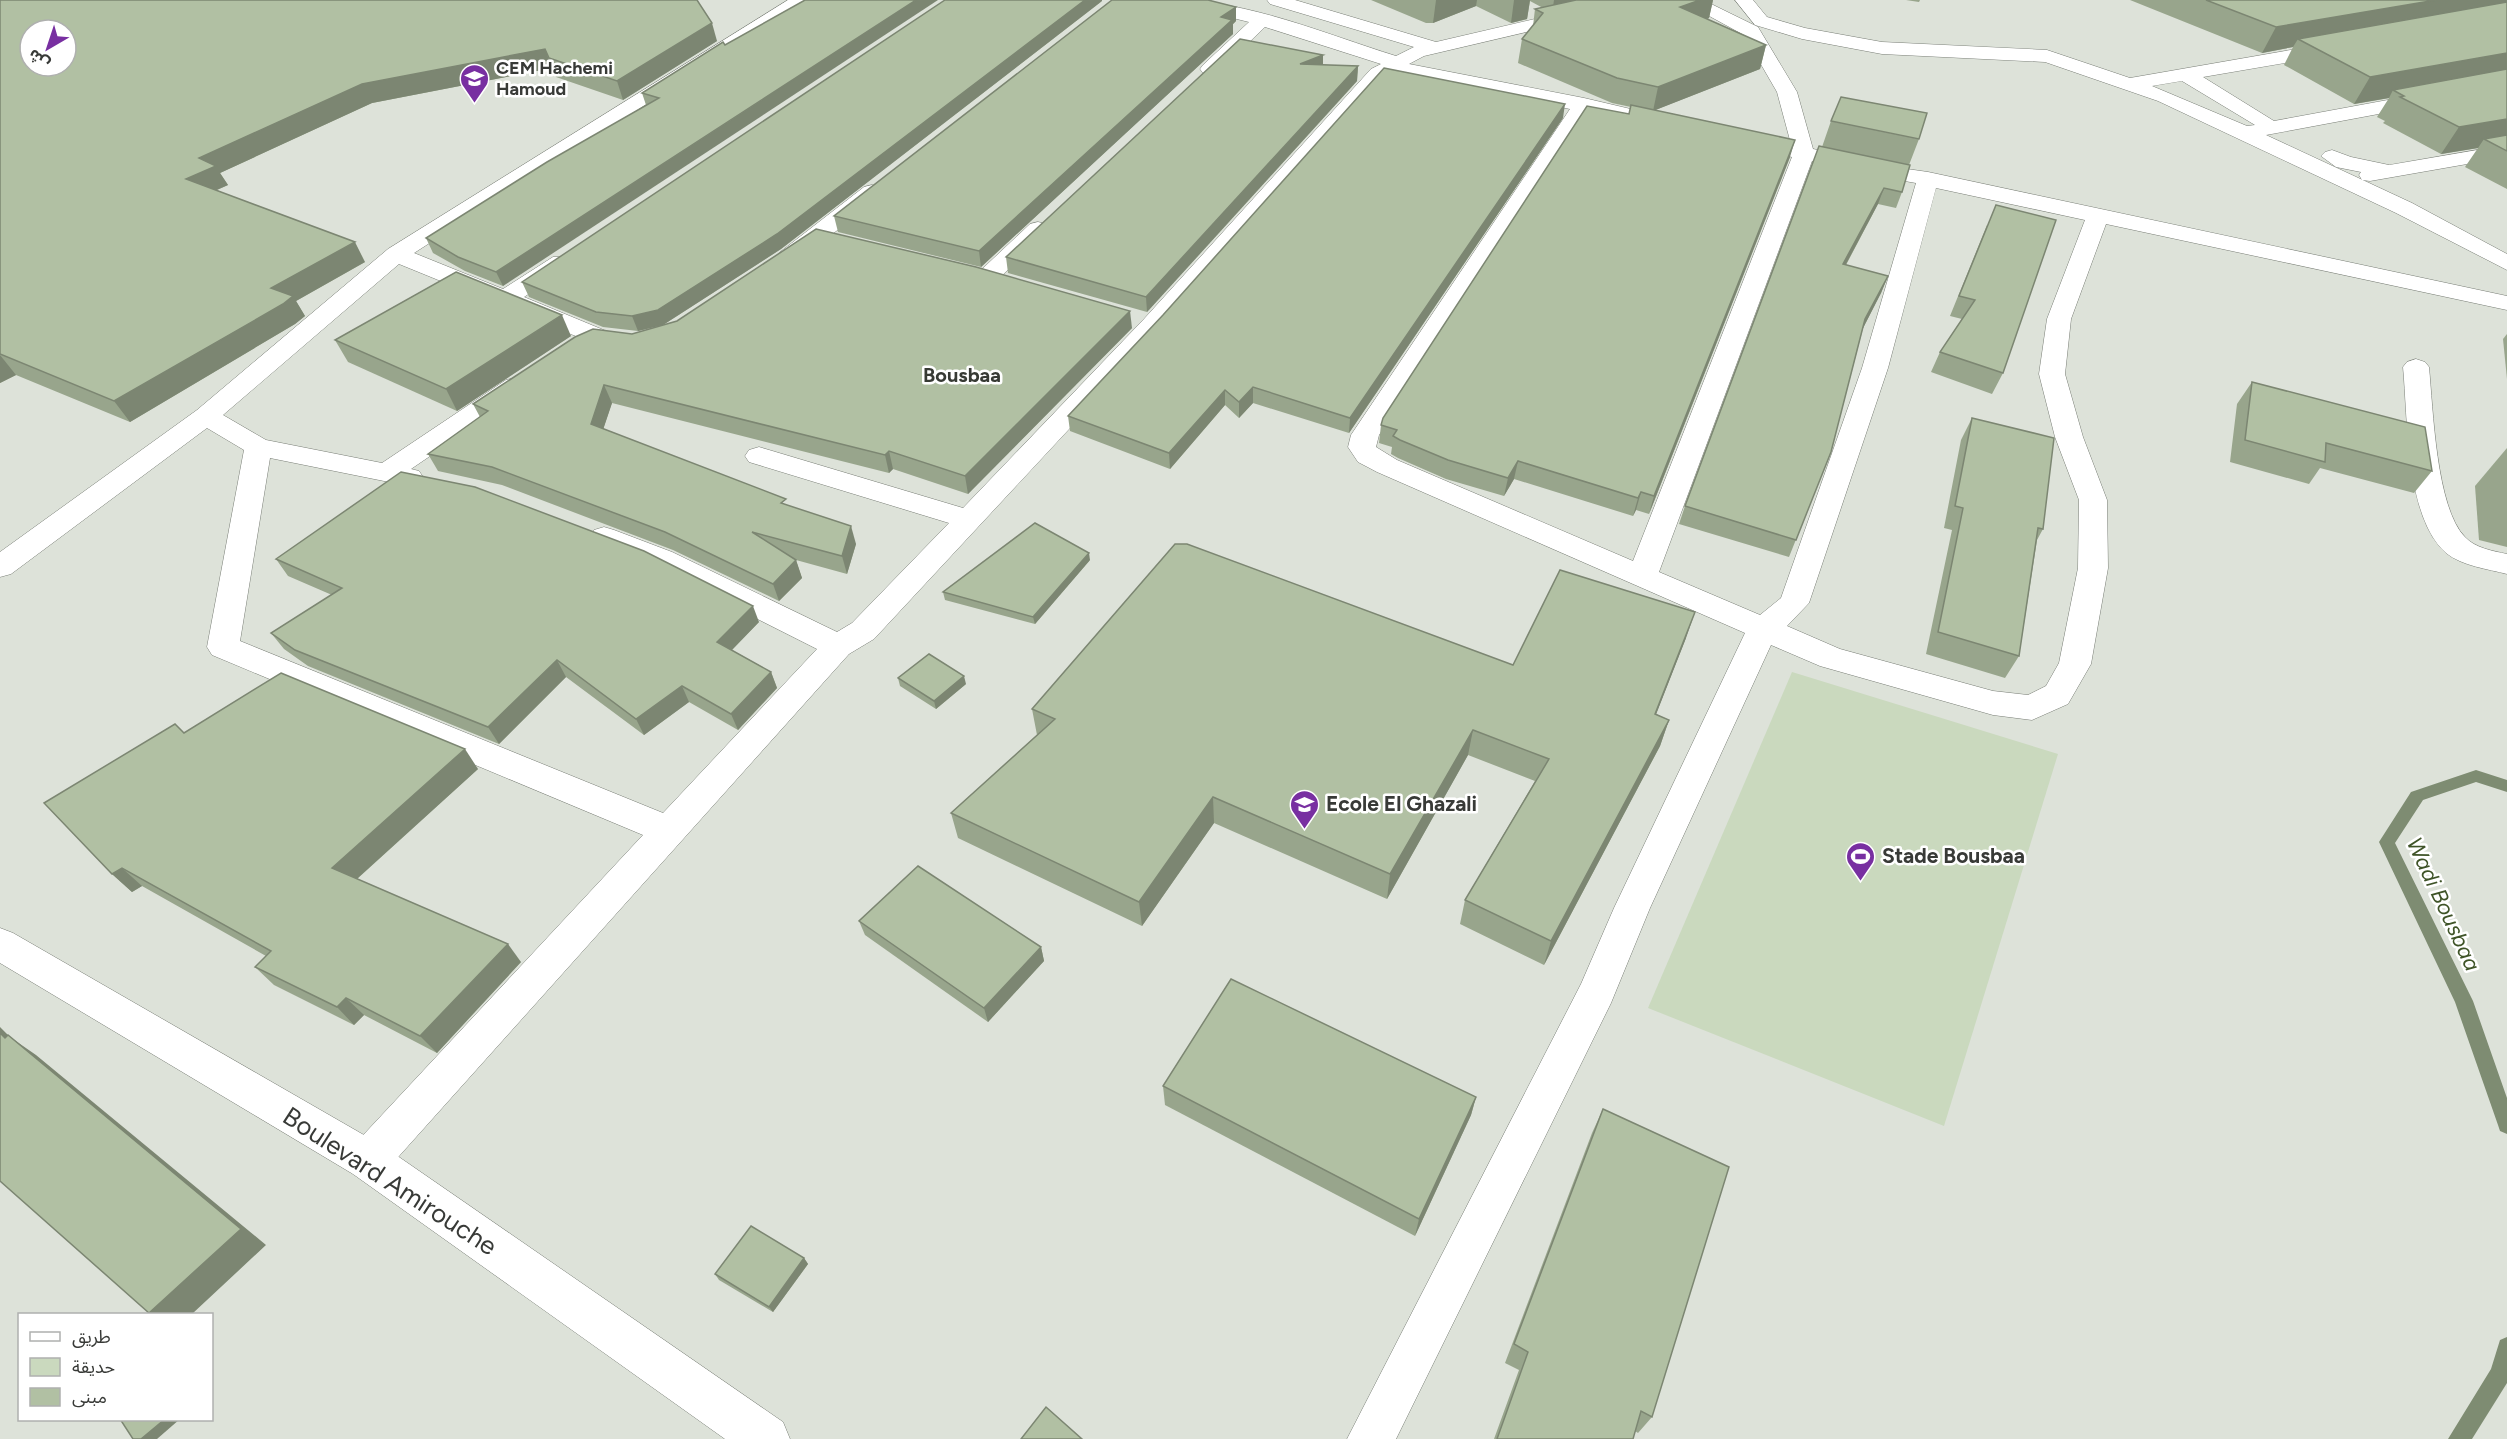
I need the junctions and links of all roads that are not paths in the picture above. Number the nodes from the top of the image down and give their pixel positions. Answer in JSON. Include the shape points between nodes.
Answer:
{"nodes":[{"id":1,"x":800,"y":0,"type":"edge"},
{"id":2,"x":1182,"y":0,"type":"edge"},
{"id":3,"x":1276,"y":0,"type":"edge"},
{"id":4,"x":1640,"y":0,"type":"edge"},
{"id":5,"x":1689,"y":0,"type":"edge"},
{"id":6,"x":1744,"y":0,"type":"edge"},
{"id":7,"x":1262,"y":20,"type":"junction"},
{"id":8,"x":2346,"y":46,"type":"edge"},
{"id":9,"x":1436,"y":48,"type":"junction"},
{"id":10,"x":1392,"y":64,"type":"junction"},
{"id":11,"x":2186,"y":75,"type":"junction"},
{"id":12,"x":1193,"y":84,"type":"edge"},
{"id":13,"x":2128,"y":84,"type":"junction"},
{"id":14,"x":2507,"y":84,"type":"edge"},
{"id":15,"x":1584,"y":104,"type":"junction"},
{"id":16,"x":1684,"y":127,"type":"edge"},
{"id":17,"x":2276,"y":128,"type":"junction"},
{"id":18,"x":2246,"y":133,"type":"junction"},
{"id":19,"x":1729,"y":137,"type":"edge"},
{"id":20,"x":2507,"y":151,"type":"edge"},
{"id":21,"x":1804,"y":153,"type":"junction"},
{"id":22,"x":2390,"y":172,"type":"junction"},
{"id":23,"x":889,"y":179,"type":"edge"},
{"id":24,"x":1928,"y":179,"type":"junction"},
{"id":25,"x":2344,"y":180,"type":"junction"},
{"id":26,"x":1056,"y":213,"type":"edge"},
{"id":27,"x":2098,"y":216,"type":"junction"},
{"id":28,"x":2507,"y":240,"type":"edge"},
{"id":29,"x":2476,"y":246,"type":"junction"},
{"id":30,"x":575,"y":252,"type":"edge"},
{"id":31,"x":396,"y":254,"type":"junction"},
{"id":32,"x":2507,"y":263,"type":"edge"},
{"id":33,"x":771,"y":269,"type":"edge"},
{"id":34,"x":987,"y":277,"type":"edge"},
{"id":35,"x":505,"y":299,"type":"junction"},
{"id":36,"x":2507,"y":303,"type":"edge"},
{"id":37,"x":572,"y":348,"type":"edge"},
{"id":38,"x":2416,"y":367,"type":"dead end"},
{"id":39,"x":533,"y":374,"type":"edge"},
{"id":40,"x":206,"y":416,"type":"junction"},
{"id":41,"x":258,"y":447,"type":"junction"},
{"id":42,"x":759,"y":456,"type":"dead end"},
{"id":43,"x":387,"y":472,"type":"junction"},
{"id":44,"x":433,"y":482,"type":"edge"},
{"id":45,"x":969,"y":519,"type":"junction"},
{"id":46,"x":576,"y":526,"type":"edge"},
{"id":47,"x":2507,"y":564,"type":"edge"},
{"id":48,"x":0,"y":567,"type":"edge"},
{"id":49,"x":1642,"y":577,"type":"junction"},
{"id":50,"x":1762,"y":630,"type":"junction"},
{"id":51,"x":838,"y":646,"type":"junction"},
{"id":52,"x":668,"y":830,"type":"junction"},
{"id":53,"x":0,"y":944,"type":"edge"},
{"id":54,"x":368,"y":1160,"type":"junction"},
{"id":55,"x":766,"y":1439,"type":"edge"},
{"id":56,"x":1371,"y":1439,"type":"edge"}],
"edges":[{"from":1,"to":31,"type":"street"},
{"from":2,"to":7,"type":"street"},
{"from":3,"to":9,"type":"street"},
{"from":4,"to":9,"type":"street","via":[[1539,16]]},
{"from":5,"to":21,"type":"street","via":[[1751,31],[1787,92]]},
{"from":6,"to":13,"type":"street","via":[[1761,21],[1802,33],[1882,48],[2047,56]]},
{"from":7,"to":10,"type":"street"},
{"from":7,"to":12,"type":"street"},
{"from":8,"to":11,"type":"street"},
{"from":9,"to":10,"type":"street"},
{"from":10,"to":15,"type":"street"},
{"from":10,"to":45,"type":"street","via":[[1378,73],[1142,321]]},
{"from":11,"to":13,"type":"street"},
{"from":11,"to":17,"type":"street"},
{"from":13,"to":18,"type":"street"},
{"from":14,"to":17,"type":"street"},
{"from":15,"to":16,"type":"street"},
{"from":15,"to":49,"type":"street","via":[[1365,435],[1362,447],[1368,456],[1387,466]]},
{"from":17,"to":18,"type":"street"},
{"from":17,"to":22,"type":"street","via":[[2344,162]]},
{"from":18,"to":25,"type":"street"},
{"from":19,"to":21,"type":"street"},
{"from":20,"to":22,"type":"street"},
{"from":21,"to":24,"type":"street"},
{"from":21,"to":49,"type":"street"},
{"from":22,"to":25,"type":"street"},
{"from":23,"to":33,"type":"street","via":[[827,239]]},
{"from":24,"to":27,"type":"street"},
{"from":24,"to":50,"type":"street","via":[[1875,368],[1794,603]]},
{"from":25,"to":29,"type":"street"},
{"from":26,"to":34,"type":"street"},
{"from":27,"to":36,"type":"street"},
{"from":27,"to":50,"type":"street","via":[[2059,319],[2052,374],[2069,437],[2093,500],[2093,568],[2075,664],[2057,695],[2032,708],[1993,703],[1831,658]]},
{"from":28,"to":29,"type":"street"},
{"from":29,"to":32,"type":"street"},
{"from":30,"to":35,"type":"street"},
{"from":31,"to":35,"type":"street"},
{"from":31,"to":40,"type":"street"},
{"from":35,"to":37,"type":"street","via":[[607,337]]},
{"from":38,"to":47,"type":"street","via":[[2432,504],[2448,539],[2457,548]]},
{"from":39,"to":43,"type":"street"},
{"from":40,"to":41,"type":"street"},
{"from":40,"to":48,"type":"street"},
{"from":41,"to":43,"type":"street"},
{"from":41,"to":52,"type":"street","via":[[223,647]]},
{"from":42,"to":45,"type":"street"},
{"from":43,"to":44,"type":"street"},
{"from":45,"to":51,"type":"street","via":[[862,631]]},
{"from":46,"to":51,"type":"street","via":[[662,559]]},
{"from":49,"to":50,"type":"street"},
{"from":50,"to":56,"type":"street","via":[[1597,991]]},
{"from":51,"to":52,"type":"street"},
{"from":52,"to":54,"type":"street"},
{"from":53,"to":54,"type":"street","name":"Boulevard Amirouche"},
{"from":54,"to":55,"type":"street","name":"Boulevard Amirouche"}]}
